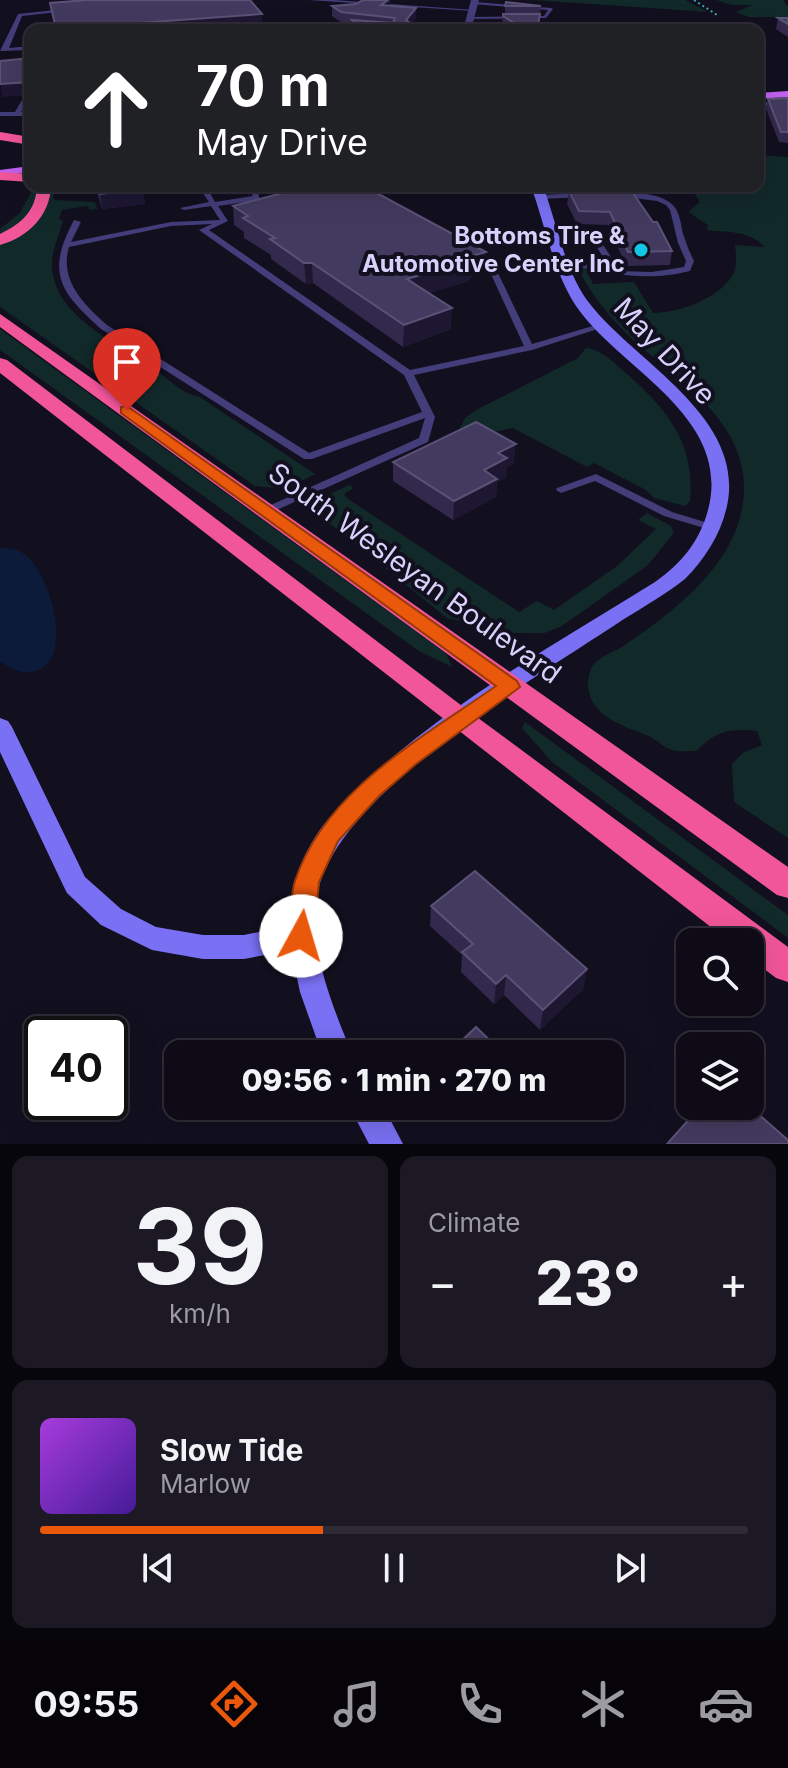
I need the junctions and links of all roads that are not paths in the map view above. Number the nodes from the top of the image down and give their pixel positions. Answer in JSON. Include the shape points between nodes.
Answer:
{"nodes":[{"id":1,"x":311,"y":0,"type":"edge"},
{"id":2,"x":473,"y":8,"type":"edge"},
{"id":3,"x":79,"y":9,"type":"edge"},
{"id":4,"x":24,"y":48,"type":"edge"},
{"id":5,"x":3,"y":50,"type":"edge"},
{"id":6,"x":788,"y":86,"type":"edge"},
{"id":7,"x":764,"y":88,"type":"edge"},
{"id":8,"x":788,"y":94,"type":"edge"},
{"id":9,"x":764,"y":96,"type":"edge"},
{"id":10,"x":24,"y":101,"type":"edge"},
{"id":11,"x":788,"y":102,"type":"edge"},
{"id":12,"x":764,"y":104,"type":"edge"},
{"id":13,"x":0,"y":114,"type":"edge"},
{"id":14,"x":24,"y":114,"type":"edge"},
{"id":15,"x":16,"y":115,"type":"junction"},
{"id":16,"x":0,"y":136,"type":"edge"},
{"id":17,"x":24,"y":140,"type":"edge"},
{"id":18,"x":24,"y":159,"type":"edge"},
{"id":19,"x":0,"y":161,"type":"edge"},
{"id":20,"x":24,"y":170,"type":"edge"},
{"id":21,"x":0,"y":174,"type":"edge"},
{"id":22,"x":24,"y":177,"type":"edge"},
{"id":23,"x":44,"y":192,"type":"edge"},
{"id":24,"x":206,"y":192,"type":"edge"},
{"id":25,"x":254,"y":192,"type":"edge"},
{"id":26,"x":539,"y":192,"type":"edge"},
{"id":27,"x":596,"y":194,"type":"edge"},
{"id":28,"x":610,"y":194,"type":"edge"},
{"id":29,"x":213,"y":204,"type":"junction"},
{"id":30,"x":184,"y":208,"type":"dead end"},
{"id":31,"x":240,"y":217,"type":"edge"},
{"id":32,"x":224,"y":221,"type":"junction"},
{"id":33,"x":77,"y":222,"type":"dead end"},
{"id":34,"x":556,"y":237,"type":"junction"},
{"id":35,"x":0,"y":240,"type":"edge"},
{"id":36,"x":68,"y":245,"type":"junction"},
{"id":37,"x":467,"y":256,"type":"edge"},
{"id":38,"x":566,"y":263,"type":"junction"},
{"id":39,"x":617,"y":273,"type":"junction"},
{"id":40,"x":0,"y":319,"type":"edge"},
{"id":41,"x":603,"y":326,"type":"junction"},
{"id":42,"x":529,"y":348,"type":"junction"},
{"id":43,"x":0,"y":364,"type":"edge"},
{"id":44,"x":408,"y":373,"type":"junction"},
{"id":45,"x":428,"y":413,"type":"junction"},
{"id":46,"x":561,"y":490,"type":"dead end"},
{"id":47,"x":266,"y":511,"type":"junction"},
{"id":48,"x":714,"y":528,"type":"junction"},
{"id":49,"x":510,"y":687,"type":"junction"},
{"id":50,"x":460,"y":719,"type":"junction"},
{"id":51,"x":0,"y":727,"type":"edge"},
{"id":52,"x":788,"y":885,"type":"edge"},
{"id":53,"x":301,"y":936,"type":"junction"},
{"id":54,"x":788,"y":967,"type":"edge"},
{"id":55,"x":331,"y":1040,"type":"edge"},
{"id":56,"x":373,"y":1120,"type":"edge"},
{"id":57,"x":387,"y":1144,"type":"edge"}],
"edges":[{"from":1,"to":2,"type":"lane"},
{"from":2,"to":2,"type":"lane","via":[[551,9],[546,17]]},
{"from":3,"to":5,"type":"lane","via":[[20,15]]},
{"from":4,"to":5,"type":"lane"},
{"from":6,"to":7,"type":"main road"},
{"from":8,"to":9,"type":"main road"},
{"from":10,"to":15,"type":"lane"},
{"from":11,"to":12,"type":"lane"},
{"from":13,"to":15,"type":"lane"},
{"from":14,"to":15,"type":"lane"},
{"from":16,"to":17,"type":"highway"},
{"from":18,"to":19,"type":"main road"},
{"from":20,"to":21,"type":"main road"},
{"from":21,"to":22,"type":"highway"},
{"from":23,"to":35,"type":"highway","via":[[32,220]]},
{"from":24,"to":29,"type":"lane"},
{"from":25,"to":29,"type":"lane","via":[[257,198]]},
{"from":26,"to":27,"type":"lane"},
{"from":26,"to":34,"type":"main road","name":"May Drive"},
{"from":28,"to":39,"type":"lane","via":[[671,203],[679,241],[690,261],[687,269],[670,274]]},
{"from":29,"to":30,"type":"lane"},
{"from":29,"to":32,"type":"lane"},
{"from":31,"to":32,"type":"lane"},
{"from":32,"to":36,"type":"lane","via":[[171,224]]},
{"from":32,"to":44,"type":"lane","via":[[203,230]]},
{"from":33,"to":36,"type":"lane"},
{"from":34,"to":38,"type":"main road","name":"May Drive"},
{"from":34,"to":39,"type":"lane","via":[[595,239]]},
{"from":36,"to":45,"type":"lane","via":[[61,262],[67,282],[81,306],[104,327],[308,457]]},
{"from":37,"to":42,"type":"lane","via":[[493,271]]},
{"from":38,"to":39,"type":"lane"},
{"from":38,"to":41,"type":"main road","name":"May Drive","via":[[580,301]]},
{"from":40,"to":47,"type":"highway","name":"South Wesleyan Boulevard"},
{"from":41,"to":42,"type":"lane"},
{"from":41,"to":48,"type":"main road","name":"May Drive","via":[[684,406],[711,443],[720,477]]},
{"from":42,"to":44,"type":"lane"},
{"from":43,"to":50,"type":"highway"},
{"from":44,"to":45,"type":"lane"},
{"from":45,"to":47,"type":"lane","via":[[424,440]]},
{"from":46,"to":48,"type":"lane","via":[[596,477],[668,514]]},
{"from":47,"to":49,"type":"highway","name":"South Wesleyan Boulevard"},
{"from":48,"to":49,"type":"main road","name":"May Drive","via":[[684,569]]},
{"from":49,"to":50,"type":"main road","name":"May Drive"},
{"from":49,"to":52,"type":"highway","name":"South Wesleyan Boulevard"},
{"from":50,"to":53,"type":"main road","name":"May Drive","via":[[371,790],[329,835],[307,882]]},
{"from":50,"to":54,"type":"highway"},
{"from":51,"to":53,"type":"main road","via":[[76,885],[111,917],[152,938],[203,947],[244,947]]},
{"from":53,"to":55,"type":"main road"},
{"from":56,"to":57,"type":"main road"}]}
